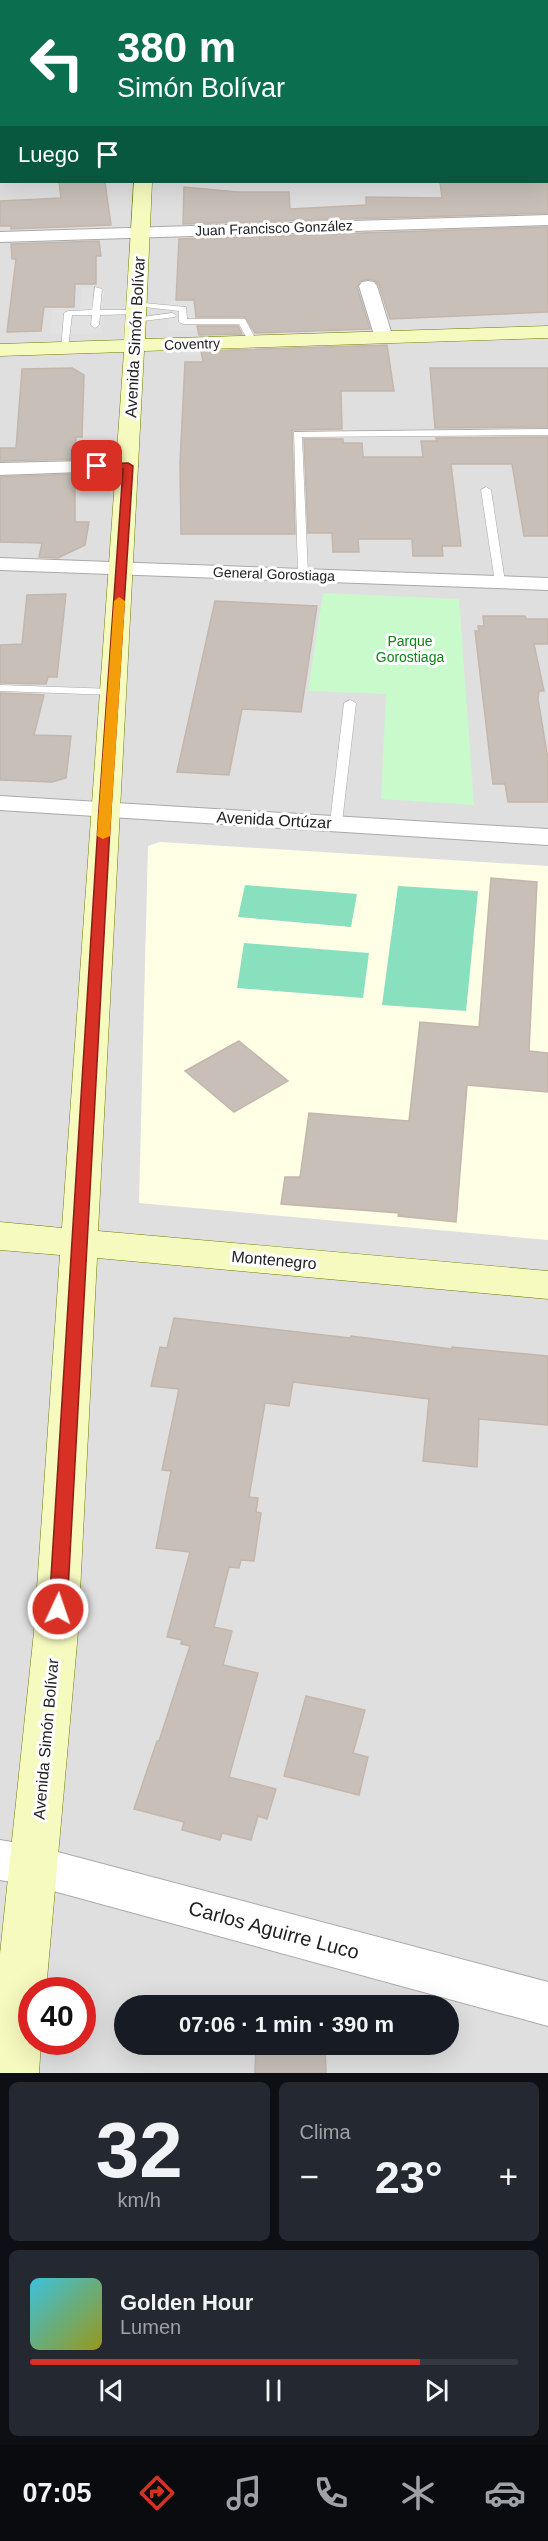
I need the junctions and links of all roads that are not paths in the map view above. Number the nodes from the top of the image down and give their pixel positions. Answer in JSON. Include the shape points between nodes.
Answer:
{"nodes":[{"id":1,"x":364,"y":0,"type":"edge"},
{"id":2,"x":376,"y":0,"type":"edge"},
{"id":3,"x":143,"y":183,"type":"edge"},
{"id":4,"x":548,"y":220,"type":"edge"},
{"id":5,"x":140,"y":232,"type":"junction"},
{"id":6,"x":0,"y":237,"type":"edge"},
{"id":7,"x":368,"y":286,"type":"dead end"},
{"id":8,"x":98,"y":289,"type":"dead end"},
{"id":9,"x":183,"y":311,"type":"junction"},
{"id":10,"x":96,"y":312,"type":"junction"},
{"id":11,"x":135,"y":320,"type":"junction"},
{"id":12,"x":95,"y":325,"type":"dead end"},
{"id":13,"x":548,"y":332,"type":"edge"},
{"id":14,"x":384,"y":338,"type":"junction"},
{"id":15,"x":253,"y":342,"type":"junction"},
{"id":16,"x":64,"y":348,"type":"junction"},
{"id":17,"x":0,"y":350,"type":"edge"},
{"id":18,"x":548,"y":432,"type":"edge"},
{"id":19,"x":128,"y":466,"type":"junction"},
{"id":20,"x":0,"y":469,"type":"edge"},
{"id":21,"x":486,"y":490,"type":"dead end"},
{"id":22,"x":0,"y":564,"type":"edge"},
{"id":23,"x":121,"y":568,"type":"junction"},
{"id":24,"x":303,"y":574,"type":"junction"},
{"id":25,"x":501,"y":582,"type":"junction"},
{"id":26,"x":548,"y":584,"type":"edge"},
{"id":27,"x":0,"y":688,"type":"edge"},
{"id":28,"x":113,"y":692,"type":"junction"},
{"id":29,"x":350,"y":703,"type":"dead end"},
{"id":30,"x":0,"y":803,"type":"edge"},
{"id":31,"x":105,"y":809,"type":"junction"},
{"id":32,"x":336,"y":824,"type":"junction"},
{"id":33,"x":548,"y":837,"type":"edge"},
{"id":34,"x":0,"y":1236,"type":"edge"},
{"id":35,"x":81,"y":1242,"type":"junction"},
{"id":36,"x":548,"y":1285,"type":"edge"},
{"id":37,"x":17,"y":1863,"type":"edge"},
{"id":38,"x":548,"y":2004,"type":"edge"},
{"id":39,"x":13,"y":2073,"type":"edge"}],
"edges":[{"from":1,"to":2,"type":"street"},
{"from":3,"to":5,"type":"street","name":"Avenida Simón Bolívar"},
{"from":4,"to":5,"type":"street","name":"Juan Francisco González"},
{"from":5,"to":6,"type":"street","name":"Juan Francisco González"},
{"from":5,"to":11,"type":"street","name":"Avenida Simón Bolívar"},
{"from":7,"to":14,"type":"street"},
{"from":8,"to":10,"type":"lane"},
{"from":9,"to":11,"type":"lane"},
{"from":9,"to":11,"type":"lane"},
{"from":9,"to":15,"type":"lane","via":[[183,322],[242,321]]},
{"from":10,"to":11,"type":"lane"},
{"from":10,"to":12,"type":"lane"},
{"from":10,"to":16,"type":"lane","via":[[68,313]]},
{"from":11,"to":15,"type":"street","name":"Coventry"},
{"from":11,"to":16,"type":"street","name":"Coventry"},
{"from":11,"to":19,"type":"street","name":"Avenida Simón Bolívar"},
{"from":13,"to":14,"type":"street","name":"Coventry"},
{"from":14,"to":15,"type":"street","name":"Coventry"},
{"from":16,"to":17,"type":"street","name":"Coventry"},
{"from":18,"to":24,"type":"lane","via":[[297,434]]},
{"from":19,"to":20,"type":"street"},
{"from":19,"to":23,"type":"street","name":"Avenida Simón Bolívar"},
{"from":21,"to":25,"type":"lane"},
{"from":22,"to":23,"type":"street","name":"General Gorostiaga"},
{"from":23,"to":24,"type":"street","name":"General Gorostiaga"},
{"from":23,"to":28,"type":"street","name":"Avenida Simón Bolívar"},
{"from":24,"to":25,"type":"street","name":"General Gorostiaga"},
{"from":25,"to":26,"type":"street","name":"General Gorostiaga"},
{"from":27,"to":28,"type":"lane"},
{"from":28,"to":31,"type":"street","name":"Avenida Simón Bolívar"},
{"from":29,"to":32,"type":"lane"},
{"from":30,"to":31,"type":"street","name":"Avenida Ortúzar"},
{"from":31,"to":32,"type":"street","name":"Avenida Ortúzar"},
{"from":31,"to":35,"type":"street","name":"Avenida Simón Bolívar"},
{"from":32,"to":33,"type":"street","name":"Avenida Ortúzar"},
{"from":34,"to":35,"type":"street","name":"Montenegro"},
{"from":35,"to":36,"type":"street","name":"Montenegro"},
{"from":35,"to":37,"type":"street","name":"Avenida Simón Bolívar","via":[[56,1632]]},
{"from":37,"to":38,"type":"street","name":"Carlos Aguirre Luco"},
{"from":37,"to":39,"type":"street","name":"Avenida Simón Bolívar"}]}
